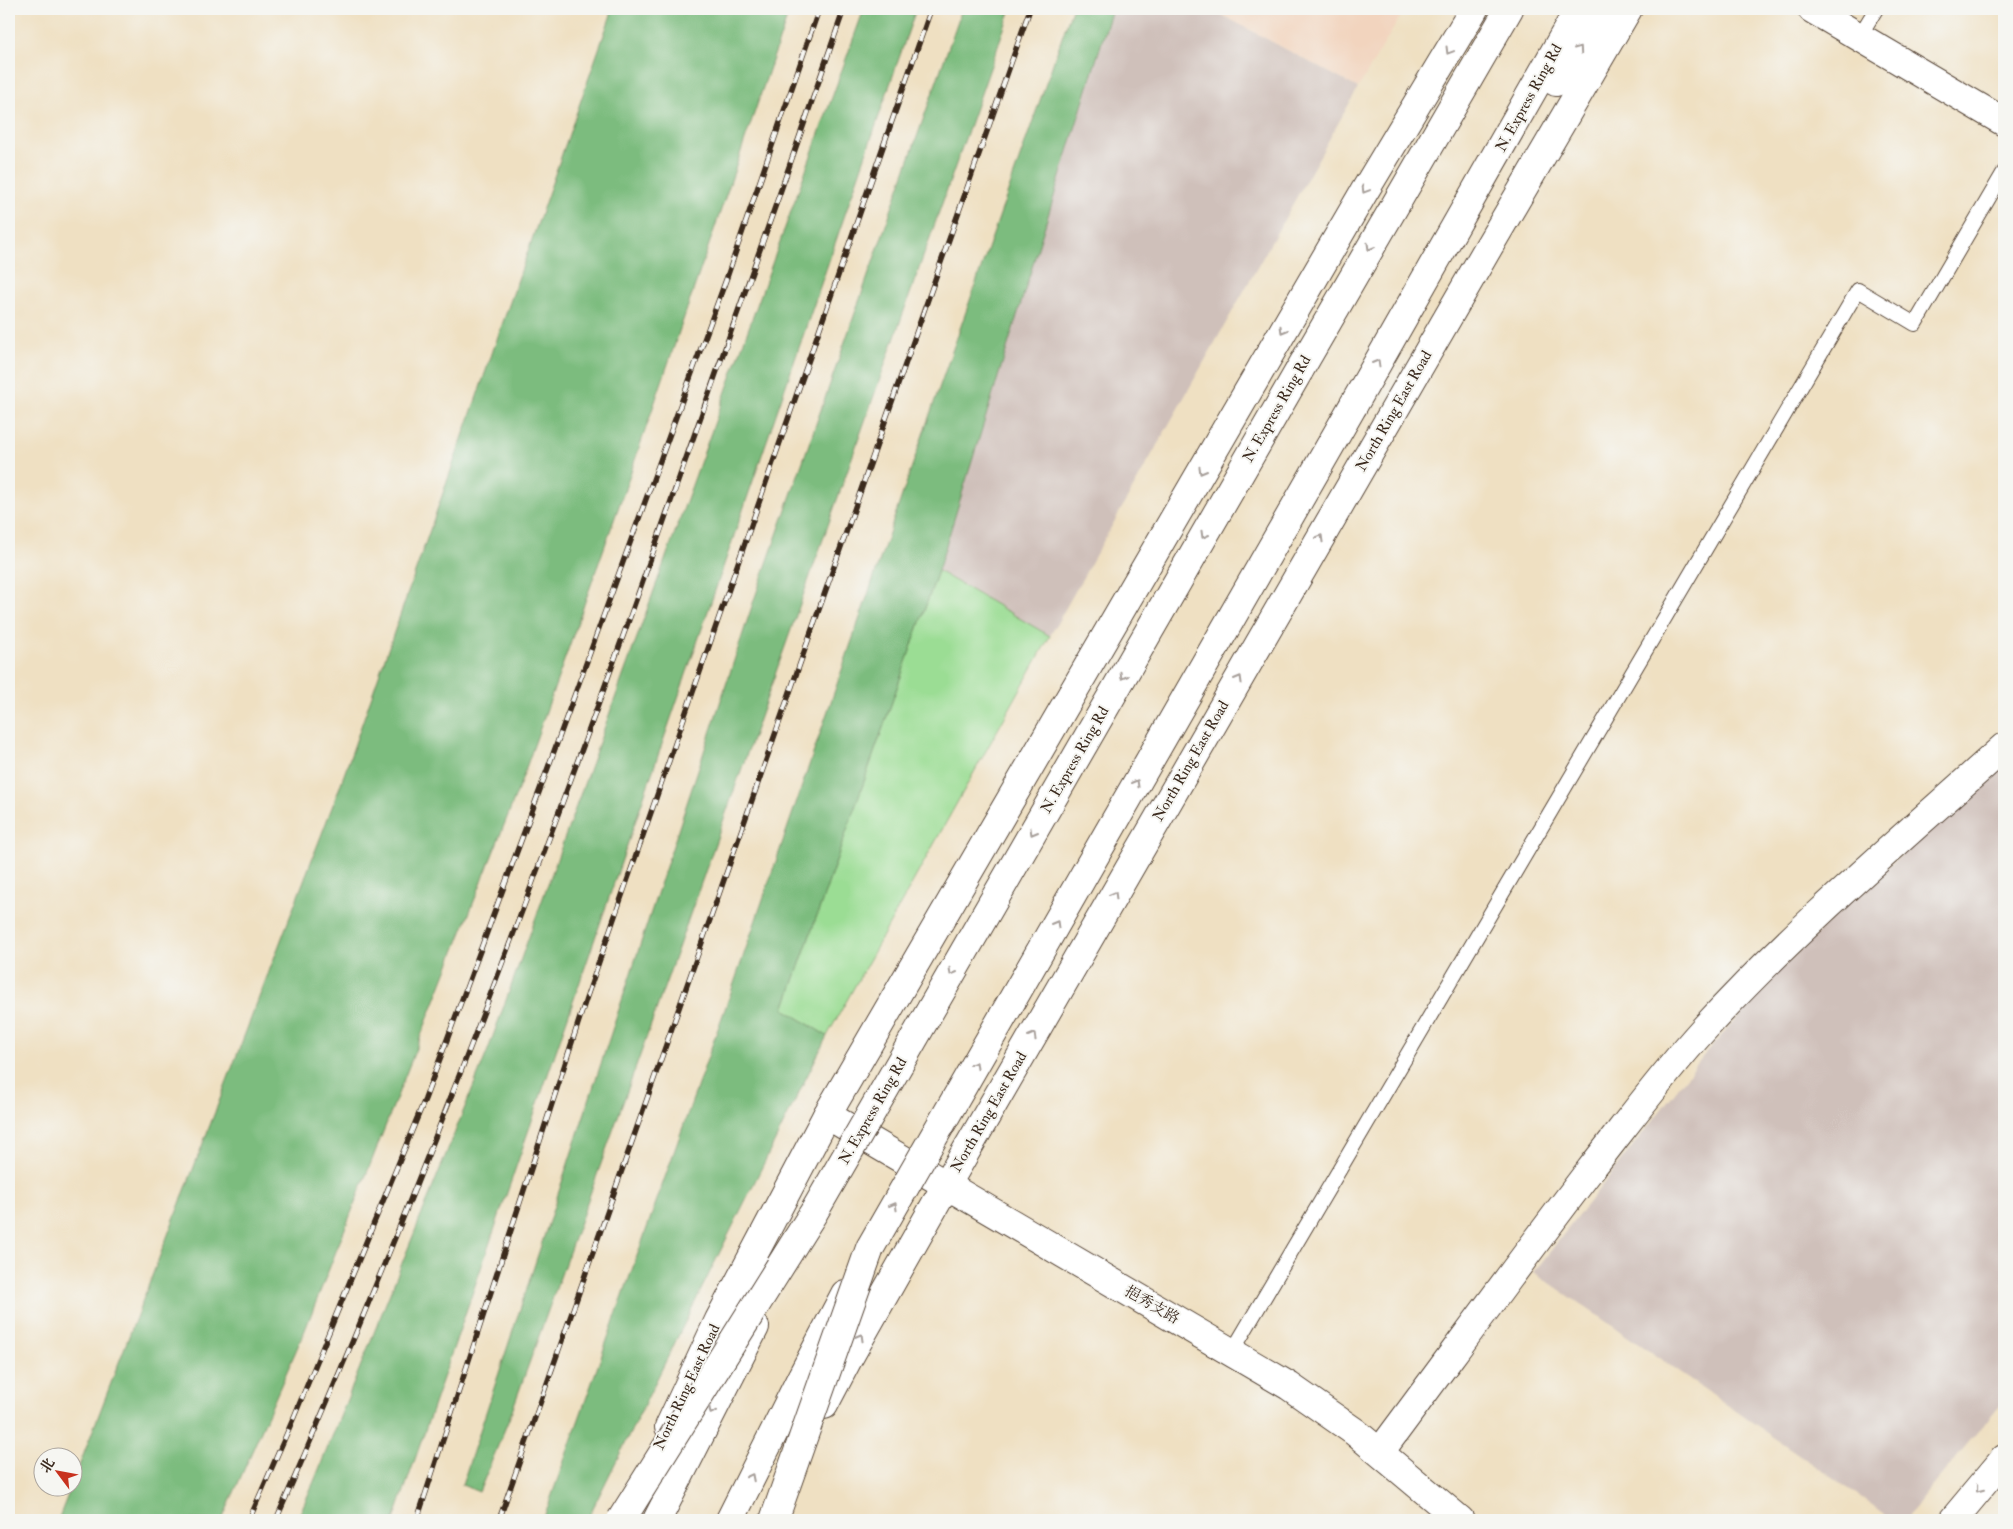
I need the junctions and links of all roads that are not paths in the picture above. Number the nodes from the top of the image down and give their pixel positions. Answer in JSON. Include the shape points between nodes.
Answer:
{"nodes":[{"id":1,"x":1474,"y":9,"type":"edge"},
{"id":2,"x":1489,"y":9,"type":"edge"},
{"id":3,"x":1509,"y":9,"type":"edge"},
{"id":4,"x":1579,"y":9,"type":"edge"},
{"id":5,"x":1607,"y":9,"type":"edge"},
{"id":6,"x":1628,"y":9,"type":"edge"},
{"id":7,"x":1812,"y":9,"type":"edge"},
{"id":8,"x":1876,"y":9,"type":"edge"},
{"id":9,"x":1859,"y":36,"type":"junction"},
{"id":10,"x":2004,"y":122,"type":"edge"},
{"id":11,"x":2004,"y":172,"type":"edge"},
{"id":12,"x":1397,"y":199,"type":"junction"},
{"id":13,"x":1461,"y":218,"type":"junction"},
{"id":14,"x":2004,"y":747,"type":"edge"},
{"id":15,"x":827,"y":1116,"type":"junction"},
{"id":16,"x":947,"y":1184,"type":"junction"},
{"id":17,"x":814,"y":1212,"type":"junction"},
{"id":18,"x":870,"y":1248,"type":"junction"},
{"id":19,"x":1232,"y":1352,"type":"junction"},
{"id":20,"x":1380,"y":1452,"type":"junction"},
{"id":21,"x":2004,"y":1458,"type":"edge"},
{"id":22,"x":621,"y":1520,"type":"edge"},
{"id":23,"x":625,"y":1520,"type":"edge"},
{"id":24,"x":657,"y":1520,"type":"edge"},
{"id":25,"x":730,"y":1520,"type":"edge"},
{"id":26,"x":766,"y":1520,"type":"edge"},
{"id":27,"x":774,"y":1520,"type":"edge"},
{"id":28,"x":1460,"y":1520,"type":"edge"},
{"id":29,"x":1954,"y":1520,"type":"edge"}],
"edges":[{"from":1,"to":15,"type":"main road","name":"North Ring East Road","one_way":true,"via":[[1364,192]]},
{"from":2,"to":12,"type":"main road"},
{"from":3,"to":12,"type":"main road","name":"N. Express Ring Rd"},
{"from":4,"to":13,"type":"main road","name":"N. Express Ring Rd"},
{"from":13,"to":5,"type":"main road","one_way":true},
{"from":16,"to":6,"type":"main road","name":"North Ring East Road","one_way":true},
{"from":7,"to":9,"type":"main road"},
{"from":8,"to":9,"type":"lane"},
{"from":9,"to":10,"type":"main road"},
{"from":11,"to":19,"type":"lane","via":[[1915,324],[1858,290]]},
{"from":12,"to":17,"type":"main road","name":"N. Express Ring Rd","one_way":true,"bridge":true},
{"from":18,"to":13,"type":"main road","name":"N. Express Ring Rd","one_way":true,"bridge":true},
{"from":14,"to":20,"type":"main road","via":[[1843,892],[1751,979],[1703,1031],[1520,1261]]},
{"from":15,"to":16,"type":"main road","name":"挹秀支路"},
{"from":15,"to":23,"type":"main road","name":"North Ring East Road","via":[[719,1320]]},
{"from":16,"to":19,"type":"main road","name":"挹秀支路"},
{"from":26,"to":16,"type":"main road","name":"North Ring East Road","one_way":true,"via":[[848,1359]]},
{"from":17,"to":22,"type":"main road","bridge":true},
{"from":17,"to":24,"type":"main road","name":"N. Express Ring Rd","one_way":true,"bridge":true},
{"from":25,"to":18,"type":"main road","name":"N. Express Ring Rd","one_way":true,"bridge":true},
{"from":18,"to":27,"type":"main road","bridge":true},
{"from":19,"to":20,"type":"main road","name":"挹秀支路","via":[[1289,1386]]},
{"from":20,"to":28,"type":"main road","name":"挹秀支路"},
{"from":21,"to":29,"type":"main road","one_way":true}]}
